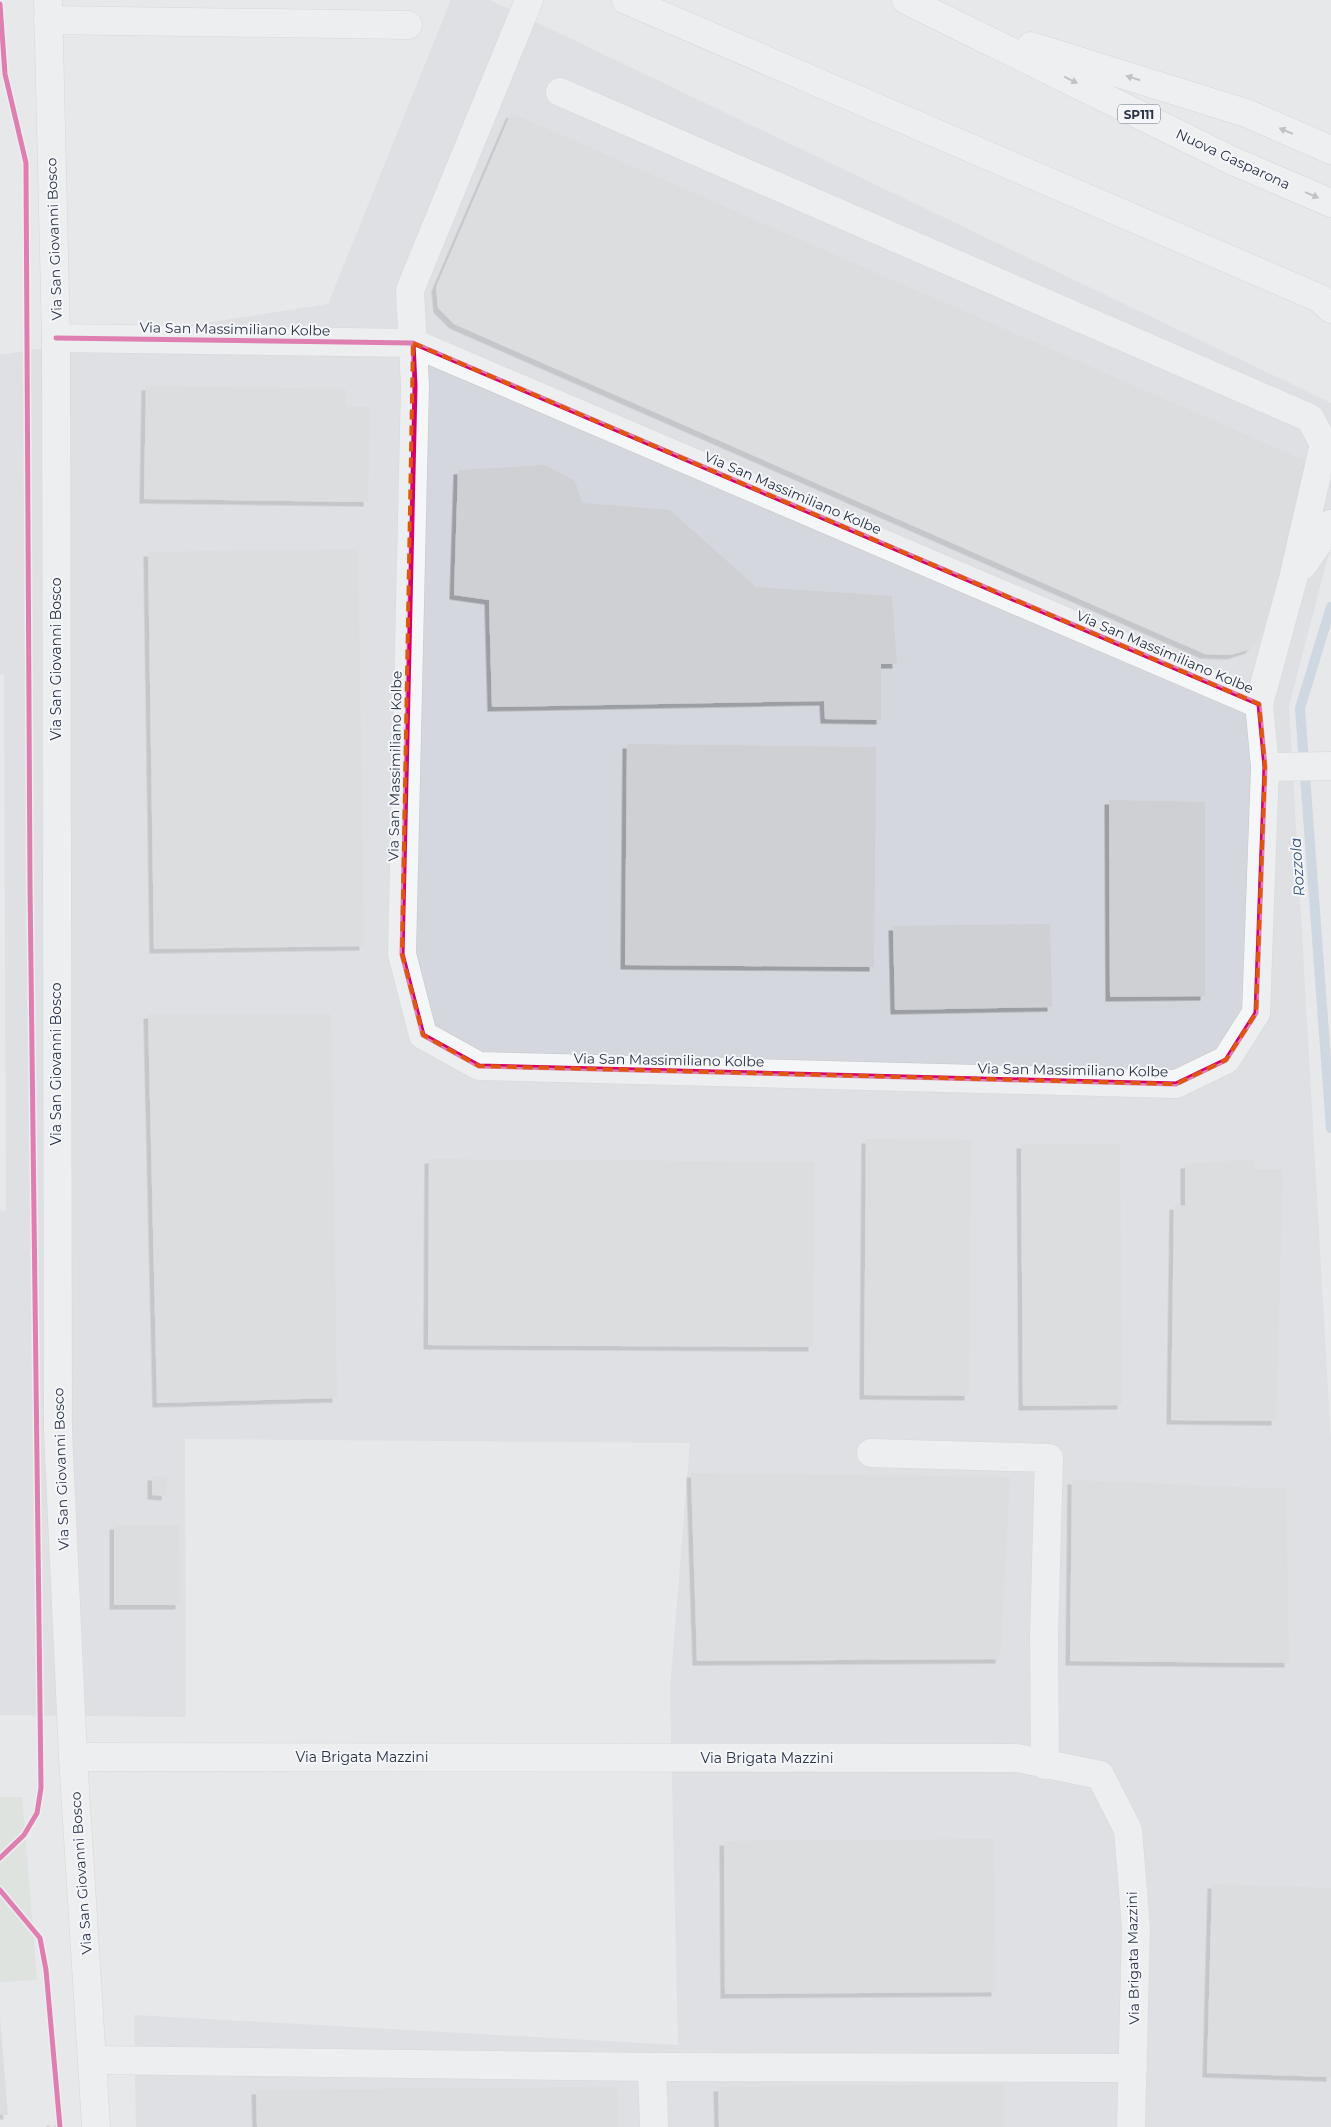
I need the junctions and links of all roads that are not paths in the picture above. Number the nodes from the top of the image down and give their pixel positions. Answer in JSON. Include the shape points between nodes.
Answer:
{"nodes":[{"id":1,"x":530,"y":0,"type":"edge"},
{"id":2,"x":626,"y":0,"type":"edge"},
{"id":3,"x":906,"y":0,"type":"edge"},
{"id":4,"x":48,"y":10,"type":"edge"},
{"id":5,"x":949,"y":20,"type":"junction"},
{"id":6,"x":408,"y":25,"type":"dead end"},
{"id":7,"x":560,"y":92,"type":"dead end"},
{"id":8,"x":1331,"y":150,"type":"edge"},
{"id":9,"x":1331,"y":203,"type":"edge"},
{"id":10,"x":1331,"y":309,"type":"edge"},
{"id":11,"x":56,"y":338,"type":"junction"},
{"id":12,"x":413,"y":343,"type":"junction"},
{"id":13,"x":1331,"y":524,"type":"edge"},
{"id":14,"x":1294,"y":579,"type":"junction"},
{"id":15,"x":1259,"y":704,"type":"junction"},
{"id":16,"x":1328,"y":766,"type":"edge"},
{"id":17,"x":1265,"y":767,"type":"junction"},
{"id":18,"x":872,"y":1453,"type":"dead end"},
{"id":19,"x":73,"y":1757,"type":"junction"},
{"id":20,"x":1045,"y":1765,"type":"junction"},
{"id":21,"x":93,"y":2060,"type":"junction"},
{"id":22,"x":652,"y":2067,"type":"junction"},
{"id":23,"x":1134,"y":2068,"type":"junction"},
{"id":24,"x":96,"y":2127,"type":"edge"},
{"id":25,"x":654,"y":2127,"type":"edge"},
{"id":26,"x":1131,"y":2127,"type":"edge"}],
"edges":[{"from":1,"to":12,"type":"street","via":[[410,290]]},
{"from":2,"to":10,"type":"street","via":[[1319,298]]},
{"from":3,"to":5,"type":"main road","name":"Nuova Gasparona","number":"SP111"},
{"from":4,"to":6,"type":"street"},
{"from":4,"to":11,"type":"street","name":"Via San Giovanni Bosco"},
{"from":8,"to":5,"type":"main road","name":"Nuova Gasparona","number":"SP111","one_way":true,"via":[[1246,113]]},
{"from":5,"to":9,"type":"main road","name":"Nuova Gasparona","number":"SP111","one_way":true,"via":[[1233,161]]},
{"from":7,"to":14,"type":"street","via":[[1310,418],[1324,444]]},
{"from":11,"to":12,"type":"street","name":"Via San Massimiliano Kolbe"},
{"from":11,"to":19,"type":"street","name":"Via San Giovanni Bosco","via":[[58,1421]]},
{"from":12,"to":15,"type":"street","name":"Via San Massimiliano Kolbe"},
{"from":12,"to":17,"type":"street","name":"Via San Massimiliano Kolbe","via":[[415,386],[402,954],[424,1036],[479,1066],[1176,1084],[1226,1060],[1256,1012]]},
{"from":13,"to":14,"type":"street"},
{"from":14,"to":15,"type":"street"},
{"from":15,"to":17,"type":"street","name":"Via San Massimiliano Kolbe"},
{"from":16,"to":17,"type":"street"},
{"from":18,"to":20,"type":"street","via":[[1049,1458],[1044,1635]]},
{"from":19,"to":20,"type":"street","name":"Via Brigata Mazzini","via":[[1017,1758]]},
{"from":19,"to":21,"type":"street","name":"Via San Giovanni Bosco"},
{"from":20,"to":23,"type":"street","name":"Via Brigata Mazzini","via":[[1100,1775],[1128,1830],[1136,1928]]},
{"from":21,"to":22,"type":"street"},
{"from":21,"to":24,"type":"street","name":"Via San Giovanni Bosco"},
{"from":22,"to":23,"type":"street"},
{"from":22,"to":25,"type":"street"},
{"from":23,"to":26,"type":"street","name":"Via Brigata Mazzini"}]}
